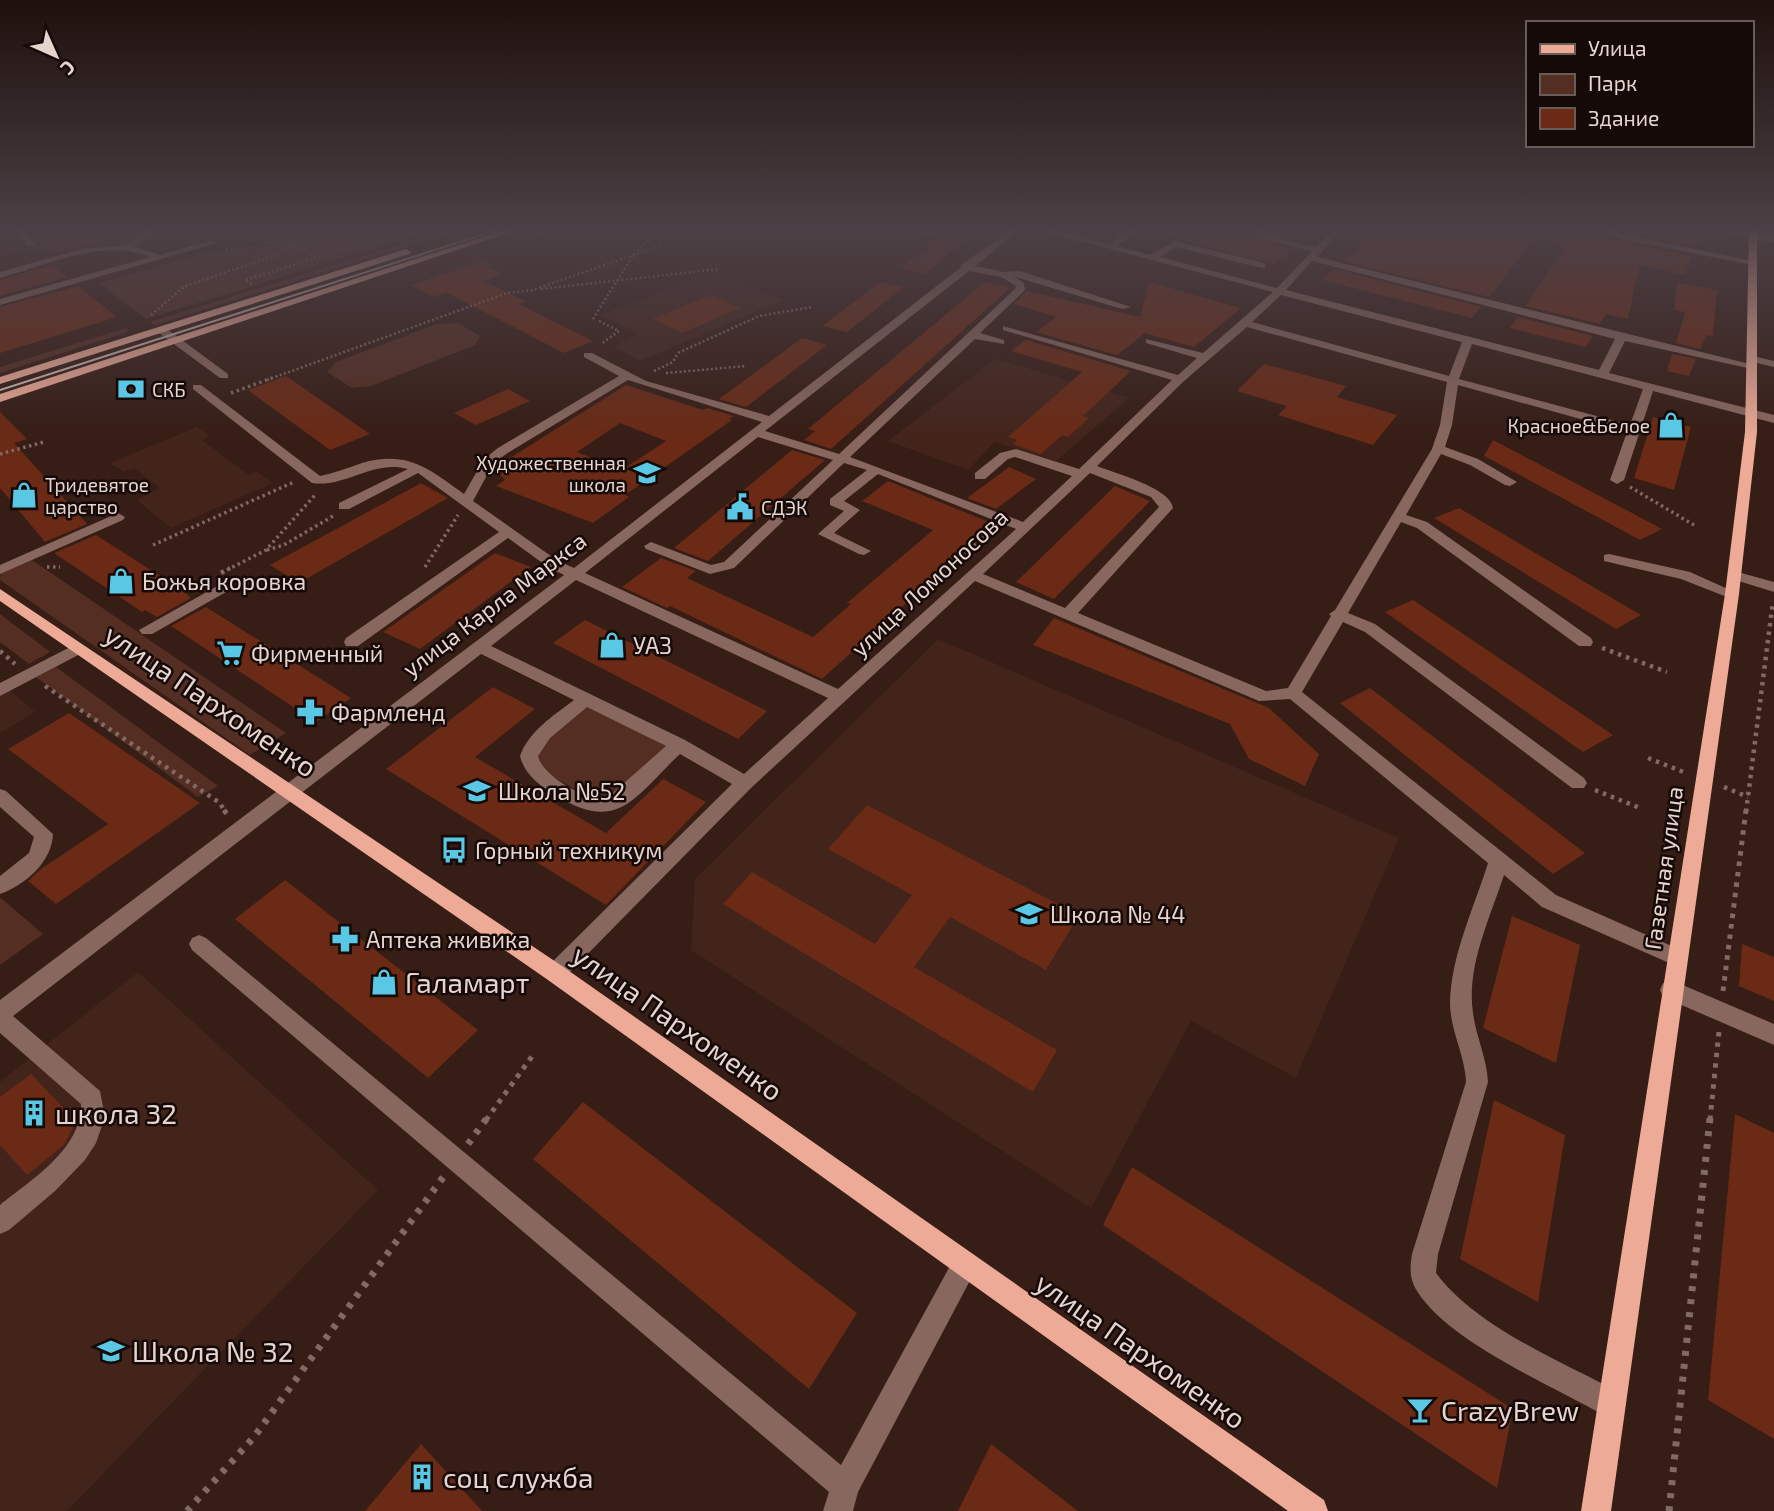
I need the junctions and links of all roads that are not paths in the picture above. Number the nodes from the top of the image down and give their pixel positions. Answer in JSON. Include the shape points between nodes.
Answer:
{"nodes":[{"id":1,"x":257,"y":301,"type":"edge"},
{"id":2,"x":300,"y":301,"type":"edge"},
{"id":3,"x":922,"y":301,"type":"edge"},
{"id":4,"x":1009,"y":301,"type":"edge"},
{"id":5,"x":1105,"y":301,"type":"edge"},
{"id":6,"x":1269,"y":301,"type":"edge"},
{"id":7,"x":1316,"y":301,"type":"edge"},
{"id":8,"x":1486,"y":301,"type":"edge"},
{"id":9,"x":1753,"y":301,"type":"edge"},
{"id":10,"x":1126,"y":307,"type":"dead end"},
{"id":11,"x":1244,"y":323,"type":"junction"},
{"id":12,"x":1007,"y":328,"type":"dead end"},
{"id":13,"x":163,"y":331,"type":"junction"},
{"id":14,"x":974,"y":335,"type":"junction"},
{"id":15,"x":1621,"y":337,"type":"junction"},
{"id":16,"x":1468,"y":340,"type":"junction"},
{"id":17,"x":177,"y":341,"type":"junction"},
{"id":18,"x":1150,"y":341,"type":"dead end"},
{"id":19,"x":1000,"y":342,"type":"dead end"},
{"id":20,"x":588,"y":355,"type":"road end"},
{"id":21,"x":1205,"y":357,"type":"junction"},
{"id":22,"x":1753,"y":362,"type":"junction"},
{"id":23,"x":1774,"y":364,"type":"edge"},
{"id":24,"x":1602,"y":375,"type":"junction"},
{"id":25,"x":224,"y":376,"type":"dead end"},
{"id":26,"x":627,"y":376,"type":"junction"},
{"id":27,"x":1180,"y":379,"type":"junction"},
{"id":28,"x":1452,"y":380,"type":"junction"},
{"id":29,"x":0,"y":381,"type":"edge"},
{"id":30,"x":197,"y":387,"type":"dead end"},
{"id":31,"x":1648,"y":387,"type":"junction"},
{"id":32,"x":0,"y":398,"type":"edge"},
{"id":33,"x":1751,"y":413,"type":"junction"},
{"id":34,"x":1774,"y":419,"type":"edge"},
{"id":35,"x":772,"y":421,"type":"junction"},
{"id":36,"x":1634,"y":430,"type":"junction"},
{"id":37,"x":757,"y":433,"type":"junction"},
{"id":38,"x":1438,"y":449,"type":"junction"},
{"id":39,"x":844,"y":459,"type":"junction"},
{"id":40,"x":419,"y":467,"type":"junction"},
{"id":41,"x":876,"y":469,"type":"junction"},
{"id":42,"x":1084,"y":471,"type":"junction"},
{"id":43,"x":980,"y":476,"type":"dead end"},
{"id":44,"x":1617,"y":480,"type":"road end"},
{"id":45,"x":1510,"y":482,"type":"dead end"},
{"id":46,"x":467,"y":500,"type":"junction"},
{"id":47,"x":344,"y":506,"type":"road end"},
{"id":48,"x":1397,"y":516,"type":"junction"},
{"id":49,"x":118,"y":517,"type":"dead end"},
{"id":50,"x":1025,"y":528,"type":"junction"},
{"id":51,"x":507,"y":533,"type":"junction"},
{"id":52,"x":650,"y":546,"type":"dead end"},
{"id":53,"x":864,"y":551,"type":"dead end"},
{"id":54,"x":1609,"y":558,"type":"dead end"},
{"id":55,"x":0,"y":570,"type":"edge"},
{"id":56,"x":575,"y":574,"type":"junction"},
{"id":57,"x":973,"y":575,"type":"junction"},
{"id":58,"x":220,"y":582,"type":"road end"},
{"id":59,"x":1733,"y":585,"type":"junction"},
{"id":60,"x":1774,"y":587,"type":"edge"},
{"id":61,"x":0,"y":594,"type":"edge"},
{"id":62,"x":1068,"y":614,"type":"junction"},
{"id":63,"x":1337,"y":614,"type":"junction"},
{"id":64,"x":147,"y":630,"type":"dead end"},
{"id":65,"x":352,"y":642,"type":"dead end"},
{"id":66,"x":1585,"y":642,"type":"road end"},
{"id":67,"x":480,"y":647,"type":"junction"},
{"id":68,"x":78,"y":648,"type":"junction"},
{"id":69,"x":0,"y":690,"type":"edge"},
{"id":70,"x":1293,"y":693,"type":"junction"},
{"id":71,"x":840,"y":696,"type":"junction"},
{"id":72,"x":586,"y":699,"type":"junction"},
{"id":73,"x":679,"y":745,"type":"junction"},
{"id":74,"x":745,"y":783,"type":"junction"},
{"id":75,"x":1578,"y":783,"type":"road end"},
{"id":76,"x":290,"y":793,"type":"junction"},
{"id":77,"x":0,"y":796,"type":"edge"},
{"id":78,"x":1499,"y":860,"type":"junction"},
{"id":79,"x":0,"y":886,"type":"edge"},
{"id":80,"x":199,"y":944,"type":"dead end"},
{"id":81,"x":1676,"y":957,"type":"junction"},
{"id":82,"x":555,"y":972,"type":"junction"},
{"id":83,"x":1671,"y":990,"type":"junction"},
{"id":84,"x":0,"y":1013,"type":"edge"},
{"id":85,"x":0,"y":1019,"type":"edge"},
{"id":86,"x":1774,"y":1035,"type":"edge"},
{"id":87,"x":0,"y":1220,"type":"edge"},
{"id":88,"x":965,"y":1264,"type":"junction"},
{"id":89,"x":1612,"y":1404,"type":"junction"},
{"id":90,"x":842,"y":1499,"type":"edge"},
{"id":91,"x":1313,"y":1511,"type":"edge"},
{"id":92,"x":1597,"y":1511,"type":"edge"}],
"edges":[{"from":1,"to":13,"type":"main road"},
{"from":2,"to":17,"type":"main road"},
{"from":3,"to":35,"type":"street","name":"улица Карла Маркса"},
{"from":4,"to":14,"type":"street"},
{"from":5,"to":10,"type":"street"},
{"from":6,"to":11,"type":"street","name":"улица Ломоносова"},
{"from":7,"to":16,"type":"street"},
{"from":8,"to":15,"type":"street"},
{"from":9,"to":22,"type":"main road","name":"Газетная улица"},
{"from":11,"to":21,"type":"street","name":"улица Ломоносова"},
{"from":11,"to":28,"type":"street"},
{"from":12,"to":27,"type":"street"},
{"from":13,"to":17,"type":"street"},
{"from":13,"to":29,"type":"main road"},
{"from":14,"to":19,"type":"street"},
{"from":14,"to":39,"type":"street"},
{"from":15,"to":22,"type":"street"},
{"from":15,"to":24,"type":"street"},
{"from":16,"to":24,"type":"street"},
{"from":16,"to":28,"type":"street"},
{"from":17,"to":25,"type":"street"},
{"from":17,"to":32,"type":"main road"},
{"from":18,"to":21,"type":"street"},
{"from":20,"to":26,"type":"street"},
{"from":21,"to":27,"type":"street","name":"улица Ломоносова"},
{"from":22,"to":23,"type":"street"},
{"from":22,"to":33,"type":"main road","name":"Газетная улица"},
{"from":24,"to":31,"type":"street"},
{"from":26,"to":35,"type":"street"},
{"from":26,"to":46,"type":"street","via":[[488,462]]},
{"from":27,"to":42,"type":"street","name":"улица Ломоносова"},
{"from":28,"to":36,"type":"street"},
{"from":28,"to":38,"type":"street"},
{"from":30,"to":40,"type":"street","via":[[317,480],[387,461]]},
{"from":31,"to":33,"type":"street"},
{"from":31,"to":36,"type":"street"},
{"from":33,"to":34,"type":"street"},
{"from":33,"to":59,"type":"main road","name":"Газетная улица"},
{"from":35,"to":37,"type":"street","name":"улица Карла Маркса"},
{"from":36,"to":44,"type":"street"},
{"from":37,"to":39,"type":"street"},
{"from":37,"to":56,"type":"street","name":"улица Карла Маркса"},
{"from":38,"to":45,"type":"street"},
{"from":38,"to":48,"type":"street"},
{"from":39,"to":41,"type":"street"},
{"from":39,"to":52,"type":"street","via":[[723,568],[710,570]]},
{"from":40,"to":46,"type":"street"},
{"from":40,"to":47,"type":"street"},
{"from":41,"to":50,"type":"street"},
{"from":41,"to":53,"type":"street","via":[[835,502],[852,510],[825,534]]},
{"from":42,"to":43,"type":"street","via":[[1016,453],[1004,456]]},
{"from":42,"to":50,"type":"street","name":"улица Ломоносова"},
{"from":42,"to":62,"type":"street","via":[[1156,494],[1166,508]]},
{"from":46,"to":51,"type":"street"},
{"from":48,"to":63,"type":"street"},
{"from":48,"to":66,"type":"street","via":[[1422,525]]},
{"from":49,"to":55,"type":"street"},
{"from":50,"to":57,"type":"street","name":"улица Ломоносова"},
{"from":51,"to":56,"type":"street"},
{"from":51,"to":65,"type":"street"},
{"from":54,"to":59,"type":"street"},
{"from":56,"to":67,"type":"street","name":"улица Карла Маркса"},
{"from":56,"to":71,"type":"street"},
{"from":57,"to":62,"type":"street"},
{"from":57,"to":71,"type":"street","name":"улица Ломоносова"},
{"from":58,"to":64,"type":"street"},
{"from":59,"to":60,"type":"street"},
{"from":59,"to":81,"type":"main road","name":"Газетная улица"},
{"from":61,"to":68,"type":"main road","name":"улица Пархоменко"},
{"from":62,"to":70,"type":"street","via":[[1265,697]]},
{"from":63,"to":70,"type":"street"},
{"from":63,"to":75,"type":"street","via":[[1370,628]]},
{"from":67,"to":72,"type":"street"},
{"from":67,"to":76,"type":"street","name":"улица Карла Маркса"},
{"from":68,"to":69,"type":"street"},
{"from":68,"to":76,"type":"main road","name":"улица Пархоменко"},
{"from":70,"to":78,"type":"street"},
{"from":71,"to":74,"type":"street","name":"улица Ломоносова"},
{"from":72,"to":73,"type":"street"},
{"from":72,"to":73,"type":"street","via":[[531,748],[529,765],[535,774],[590,805],[616,803]]},
{"from":73,"to":74,"type":"street"},
{"from":74,"to":82,"type":"street","name":"улица Ломоносова"},
{"from":76,"to":82,"type":"main road","name":"улица Пархоменко"},
{"from":76,"to":84,"type":"street","name":"улица Карла Маркса"},
{"from":77,"to":79,"type":"street","via":[[44,834],[28,867]]},
{"from":78,"to":81,"type":"street","via":[[1549,901]]},
{"from":78,"to":89,"type":"street","via":[[1464,976],[1461,1004],[1478,1065],[1477,1082],[1422,1271],[1437,1296],[1465,1320]]},
{"from":80,"to":90,"type":"street","via":[[456,1160]]},
{"from":81,"to":83,"type":"main road","name":"Газетная улица"},
{"from":82,"to":88,"type":"main road","name":"улица Пархоменко"},
{"from":83,"to":86,"type":"street"},
{"from":83,"to":89,"type":"main road","name":"Газетная улица"},
{"from":85,"to":87,"type":"street","via":[[92,1099],[95,1111],[86,1140],[71,1159]]},
{"from":88,"to":90,"type":"street"},
{"from":88,"to":91,"type":"main road","name":"улица Пархоменко"},
{"from":89,"to":92,"type":"main road","name":"Газетная улица"}]}
